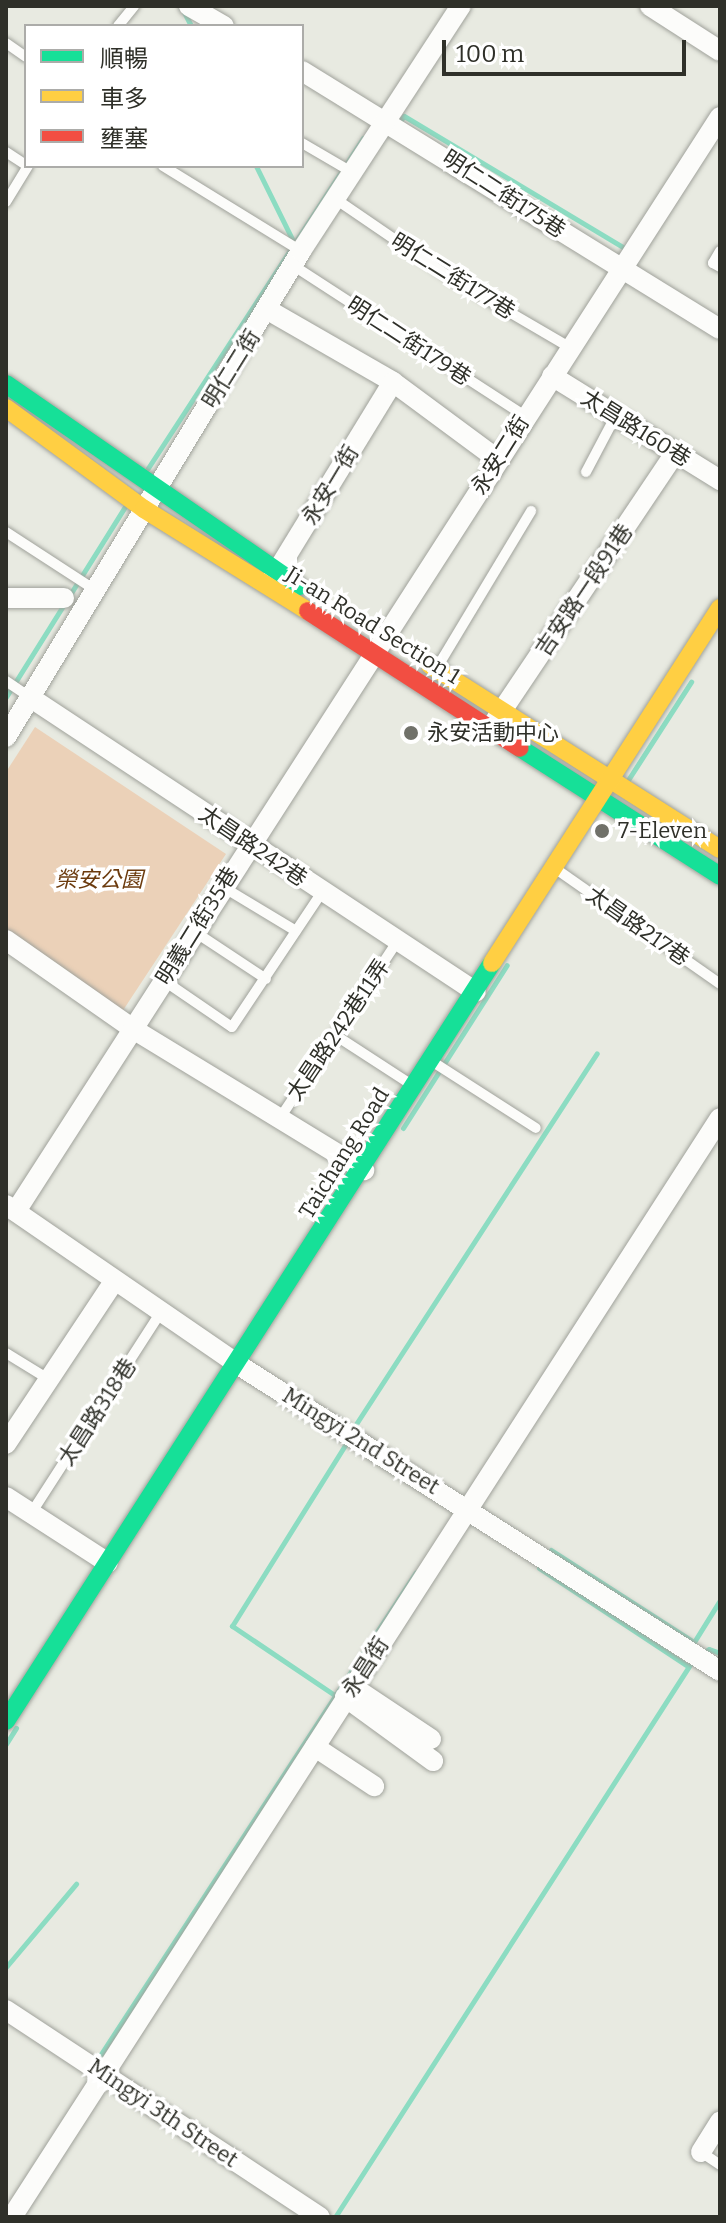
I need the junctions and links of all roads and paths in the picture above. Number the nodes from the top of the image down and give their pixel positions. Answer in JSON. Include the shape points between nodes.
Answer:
{"nodes":[{"id":1,"x":132,"y":6,"type":"edge"},
{"id":2,"x":189,"y":6,"type":"edge"},
{"id":3,"x":461,"y":6,"type":"edge"},
{"id":4,"x":650,"y":6,"type":"edge"},
{"id":5,"x":119,"y":24,"type":"edge"},
{"id":6,"x":220,"y":24,"type":"edge"},
{"id":7,"x":6,"y":43,"type":"edge"},
{"id":8,"x":720,"y":51,"type":"edge"},
{"id":9,"x":24,"y":56,"type":"edge"},
{"id":10,"x":304,"y":72,"type":"edge"},
{"id":11,"x":720,"y":117,"type":"edge"},
{"id":12,"x":388,"y":121,"type":"junction"},
{"id":13,"x":304,"y":144,"type":"edge"},
{"id":14,"x":6,"y":152,"type":"edge"},
{"id":15,"x":24,"y":164,"type":"edge"},
{"id":16,"x":26,"y":168,"type":"edge"},
{"id":17,"x":166,"y":168,"type":"edge"},
{"id":18,"x":355,"y":174,"type":"junction"},
{"id":19,"x":337,"y":200,"type":"junction"},
{"id":20,"x":6,"y":202,"type":"edge"},
{"id":21,"x":720,"y":251,"type":"edge"},
{"id":22,"x":298,"y":259,"type":"junction"},
{"id":23,"x":716,"y":265,"type":"edge"},
{"id":24,"x":619,"y":268,"type":"junction"},
{"id":25,"x":268,"y":310,"type":"junction"},
{"id":26,"x":720,"y":329,"type":"edge"},
{"id":27,"x":571,"y":348,"type":"junction"},
{"id":28,"x":552,"y":376,"type":"junction"},
{"id":29,"x":393,"y":382,"type":"junction"},
{"id":30,"x":6,"y":384,"type":"edge"},
{"id":31,"x":6,"y":408,"type":"edge"},
{"id":32,"x":616,"y":415,"type":"junction"},
{"id":33,"x":525,"y":416,"type":"junction"},
{"id":34,"x":676,"y":452,"type":"junction"},
{"id":35,"x":497,"y":459,"type":"junction"},
{"id":36,"x":586,"y":472,"type":"dead end"},
{"id":37,"x":720,"y":480,"type":"edge"},
{"id":38,"x":157,"y":488,"type":"junction"},
{"id":39,"x":144,"y":509,"type":"junction"},
{"id":40,"x":531,"y":511,"type":"dead end"},
{"id":41,"x":6,"y":532,"type":"edge"},
{"id":42,"x":272,"y":580,"type":"junction"},
{"id":43,"x":97,"y":591,"type":"junction"},
{"id":44,"x":6,"y":598,"type":"edge"},
{"id":45,"x":64,"y":598,"type":"dead end"},
{"id":46,"x":720,"y":608,"type":"edge"},
{"id":47,"x":380,"y":644,"type":"junction"},
{"id":48,"x":431,"y":676,"type":"junction"},
{"id":49,"x":6,"y":681,"type":"edge"},
{"id":50,"x":31,"y":698,"type":"junction"},
{"id":51,"x":505,"y":711,"type":"junction"},
{"id":52,"x":489,"y":726,"type":"junction"},
{"id":53,"x":6,"y":737,"type":"edge"},
{"id":54,"x":610,"y":782,"type":"junction"},
{"id":55,"x":597,"y":801,"type":"junction"},
{"id":56,"x":250,"y":843,"type":"junction"},
{"id":57,"x":720,"y":849,"type":"edge"},
{"id":58,"x":556,"y":869,"type":"junction"},
{"id":59,"x":720,"y":876,"type":"edge"},
{"id":60,"x":223,"y":887,"type":"junction"},
{"id":61,"x":322,"y":892,"type":"junction"},
{"id":62,"x":193,"y":931,"type":"junction"},
{"id":63,"x":296,"y":931,"type":"junction"},
{"id":64,"x":6,"y":940,"type":"edge"},
{"id":65,"x":397,"y":942,"type":"junction"},
{"id":66,"x":266,"y":979,"type":"junction"},
{"id":67,"x":163,"y":980,"type":"junction"},
{"id":68,"x":720,"y":984,"type":"edge"},
{"id":69,"x":476,"y":992,"type":"junction"},
{"id":70,"x":133,"y":1029,"type":"junction"},
{"id":71,"x":335,"y":1035,"type":"junction"},
{"id":72,"x":432,"y":1061,"type":"junction"},
{"id":73,"x":414,"y":1086,"type":"junction"},
{"id":74,"x":280,"y":1118,"type":"junction"},
{"id":75,"x":720,"y":1118,"type":"edge"},
{"id":76,"x":536,"y":1128,"type":"dead end"},
{"id":77,"x":364,"y":1170,"type":"junction"},
{"id":78,"x":11,"y":1208,"type":"edge"},
{"id":79,"x":113,"y":1283,"type":"junction"},
{"id":80,"x":161,"y":1312,"type":"junction"},
{"id":81,"x":6,"y":1353,"type":"edge"},
{"id":82,"x":237,"y":1364,"type":"junction"},
{"id":83,"x":50,"y":1380,"type":"junction"},
{"id":84,"x":6,"y":1444,"type":"edge"},
{"id":85,"x":6,"y":1497,"type":"edge"},
{"id":86,"x":470,"y":1509,"type":"junction"},
{"id":87,"x":32,"y":1512,"type":"junction"},
{"id":88,"x":108,"y":1563,"type":"junction"},
{"id":89,"x":720,"y":1671,"type":"edge"},
{"id":90,"x":349,"y":1692,"type":"junction"},
{"id":91,"x":6,"y":1719,"type":"edge"},
{"id":92,"x":431,"y":1739,"type":"dead end"},
{"id":93,"x":315,"y":1747,"type":"junction"},
{"id":94,"x":433,"y":1761,"type":"dead end"},
{"id":95,"x":374,"y":1786,"type":"dead end"},
{"id":96,"x":6,"y":2010,"type":"edge"},
{"id":97,"x":103,"y":2072,"type":"junction"},
{"id":98,"x":720,"y":2122,"type":"edge"},
{"id":99,"x":701,"y":2152,"type":"joint"},
{"id":100,"x":720,"y":2165,"type":"edge"},
{"id":101,"x":12,"y":2217,"type":"edge"},
{"id":102,"x":320,"y":2217,"type":"edge"}],
"edges":[{"from":1,"to":5,"type":"lane"},
{"from":2,"to":6,"type":"street"},
{"from":3,"to":12,"type":"street","name":"明仁二街"},
{"from":4,"to":8,"type":"street"},
{"from":7,"to":9,"type":"lane"},
{"from":10,"to":12,"type":"street","name":"明仁二街175巷"},
{"from":11,"to":24,"type":"street","name":"永安二街"},
{"from":12,"to":18,"type":"street","name":"明仁二街"},
{"from":12,"to":24,"type":"street","name":"明仁二街175巷"},
{"from":13,"to":18,"type":"lane"},
{"from":14,"to":15,"type":"lane"},
{"from":16,"to":20,"type":"lane"},
{"from":17,"to":22,"type":"lane","name":"明仁二街179巷"},
{"from":18,"to":19,"type":"street","name":"明仁二街"},
{"from":19,"to":22,"type":"street","name":"明仁二街"},
{"from":19,"to":27,"type":"lane","name":"明仁二街177巷","via":[[451,278]]},
{"from":21,"to":23,"type":"lane"},
{"from":22,"to":25,"type":"street","name":"明仁二街"},
{"from":22,"to":33,"type":"lane","name":"明仁二街179巷"},
{"from":24,"to":26,"type":"street","name":"明仁二街175巷"},
{"from":24,"to":27,"type":"street","name":"永安二街"},
{"from":25,"to":29,"type":"street"},
{"from":25,"to":38,"type":"street","name":"明仁二街"},
{"from":27,"to":28,"type":"street","name":"永安二街"},
{"from":28,"to":32,"type":"street","name":"太昌路160巷"},
{"from":28,"to":33,"type":"street","name":"永安二街"},
{"from":29,"to":35,"type":"street"},
{"from":29,"to":42,"type":"street","name":"永安一街"},
{"from":30,"to":38,"type":"street","name":"Ji-an Road Section 1"},
{"from":31,"to":39,"type":"street","name":"Ji-an Road Section 1"},
{"from":32,"to":34,"type":"street","name":"太昌路160巷"},
{"from":32,"to":36,"type":"lane"},
{"from":33,"to":35,"type":"street","name":"永安二街"},
{"from":34,"to":37,"type":"street","name":"太昌路160巷"},
{"from":34,"to":51,"type":"street","name":"吉安路一段91巷"},
{"from":35,"to":47,"type":"street","name":"永安二街"},
{"from":38,"to":39,"type":"street","name":"明仁二街"},
{"from":38,"to":42,"type":"street","name":"Ji-an Road Section 1"},
{"from":39,"to":42,"type":"street","name":"Ji-an Road Section 1"},
{"from":39,"to":43,"type":"street","name":"明仁二街"},
{"from":40,"to":48,"type":"lane"},
{"from":41,"to":43,"type":"lane"},
{"from":42,"to":47,"type":"street","name":"Ji-an Road Section 1"},
{"from":43,"to":50,"type":"street","name":"明仁二街"},
{"from":44,"to":45,"type":"street"},
{"from":46,"to":54,"type":"street","name":"Taichang Road"},
{"from":47,"to":48,"type":"street","name":"Ji-an Road Section 1"},
{"from":47,"to":56,"type":"street","name":"明義二街35巷"},
{"from":48,"to":51,"type":"street","name":"Ji-an Road Section 1"},
{"from":48,"to":52,"type":"street","name":"Ji-an Road Section 1"},
{"from":49,"to":50,"type":"lane"},
{"from":50,"to":53,"type":"street","name":"明仁二街"},
{"from":50,"to":56,"type":"street","name":"太昌路242巷"},
{"from":51,"to":52,"type":"street","name":"吉安路一段91巷"},
{"from":51,"to":54,"type":"street","name":"Ji-an Road Section 1"},
{"from":52,"to":55,"type":"street","name":"Ji-an Road Section 1"},
{"from":54,"to":55,"type":"street","name":"Taichang Road"},
{"from":54,"to":57,"type":"street","name":"Ji-an Road Section 1"},
{"from":55,"to":58,"type":"street","name":"Taichang Road"},
{"from":55,"to":59,"type":"street","name":"Ji-an Road Section 1"},
{"from":56,"to":60,"type":"street","name":"明義二街35巷"},
{"from":56,"to":61,"type":"street","name":"太昌路242巷"},
{"from":58,"to":68,"type":"lane","name":"太昌路217巷"},
{"from":58,"to":69,"type":"street","name":"Taichang Road"},
{"from":60,"to":62,"type":"street","name":"明義二街35巷"},
{"from":60,"to":63,"type":"lane"},
{"from":61,"to":63,"type":"lane"},
{"from":61,"to":65,"type":"street","name":"太昌路242巷"},
{"from":62,"to":66,"type":"lane"},
{"from":62,"to":67,"type":"street","name":"明義二街35巷"},
{"from":63,"to":66,"type":"lane"},
{"from":64,"to":70,"type":"street"},
{"from":65,"to":69,"type":"street","name":"太昌路242巷"},
{"from":65,"to":71,"type":"lane","name":"太昌路242巷11弄"},
{"from":66,"to":67,"type":"lane","via":[[232,1027]]},
{"from":67,"to":70,"type":"street","name":"明義二街35巷"},
{"from":69,"to":72,"type":"street","name":"Taichang Road"},
{"from":70,"to":74,"type":"street"},
{"from":70,"to":78,"type":"street","name":"明義二街35巷"},
{"from":71,"to":73,"type":"lane"},
{"from":71,"to":74,"type":"lane","name":"太昌路242巷11弄"},
{"from":72,"to":73,"type":"street","name":"Taichang Road"},
{"from":72,"to":76,"type":"lane"},
{"from":73,"to":77,"type":"street","name":"Taichang Road"},
{"from":74,"to":77,"type":"street"},
{"from":75,"to":86,"type":"street","name":"永昌街"},
{"from":77,"to":82,"type":"street","name":"Taichang Road"},
{"from":78,"to":79,"type":"street","name":"Mingyi 2nd Street"},
{"from":79,"to":80,"type":"street","name":"Mingyi 2nd Street"},
{"from":79,"to":83,"type":"street"},
{"from":80,"to":82,"type":"street","name":"Mingyi 2nd Street"},
{"from":80,"to":87,"type":"lane","name":"太昌路318巷"},
{"from":81,"to":83,"type":"lane"},
{"from":82,"to":86,"type":"street","name":"Mingyi 2nd Street"},
{"from":82,"to":88,"type":"street","name":"Taichang Road"},
{"from":83,"to":84,"type":"street"},
{"from":85,"to":87,"type":"street"},
{"from":86,"to":89,"type":"street","name":"Mingyi 2nd Street"},
{"from":86,"to":90,"type":"street","name":"永昌街"},
{"from":87,"to":88,"type":"street"},
{"from":88,"to":91,"type":"street","name":"Taichang Road"},
{"from":90,"to":92,"type":"street"},
{"from":90,"to":93,"type":"street","name":"永昌街"},
{"from":90,"to":94,"type":"street"},
{"from":93,"to":95,"type":"street"},
{"from":93,"to":97,"type":"street","name":"永昌街"},
{"from":96,"to":97,"type":"street","name":"Mingyi 3th Street"},
{"from":97,"to":101,"type":"street","name":"永昌街"},
{"from":97,"to":102,"type":"street","name":"Mingyi 3th Street"},
{"from":98,"to":99,"type":"street"},
{"from":99,"to":100,"type":"lane"}]}
